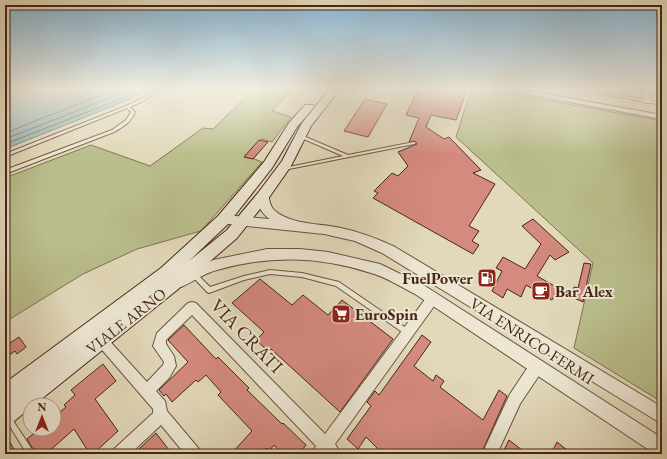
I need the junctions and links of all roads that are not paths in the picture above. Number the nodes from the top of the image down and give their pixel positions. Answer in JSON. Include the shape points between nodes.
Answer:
{"nodes":[{"id":1,"x":116,"y":111,"type":"edge"},
{"id":2,"x":132,"y":111,"type":"edge"},
{"id":3,"x":305,"y":111,"type":"edge"},
{"id":4,"x":317,"y":111,"type":"edge"},
{"id":5,"x":636,"y":111,"type":"edge"},
{"id":6,"x":662,"y":116,"type":"edge"},
{"id":7,"x":300,"y":136,"type":"junction"},
{"id":8,"x":414,"y":142,"type":"dead end"},
{"id":9,"x":5,"y":156,"type":"edge"},
{"id":10,"x":348,"y":156,"type":"junction"},
{"id":11,"x":282,"y":170,"type":"junction"},
{"id":12,"x":5,"y":172,"type":"edge"},
{"id":13,"x":263,"y":196,"type":"junction"},
{"id":14,"x":223,"y":220,"type":"junction"},
{"id":15,"x":242,"y":221,"type":"junction"},
{"id":16,"x":291,"y":225,"type":"junction"},
{"id":17,"x":194,"y":275,"type":"junction"},
{"id":18,"x":171,"y":285,"type":"junction"},
{"id":19,"x":433,"y":298,"type":"junction"},
{"id":20,"x":408,"y":333,"type":"junction"},
{"id":21,"x":101,"y":340,"type":"junction"},
{"id":22,"x":537,"y":366,"type":"junction"},
{"id":23,"x":146,"y":391,"type":"junction"},
{"id":24,"x":5,"y":395,"type":"edge"},
{"id":25,"x":161,"y":414,"type":"junction"},
{"id":26,"x":6,"y":416,"type":"edge"},
{"id":27,"x":662,"y":416,"type":"edge"},
{"id":28,"x":662,"y":448,"type":"edge"},
{"id":29,"x":327,"y":451,"type":"edge"},
{"id":30,"x":31,"y":454,"type":"edge"},
{"id":31,"x":119,"y":454,"type":"edge"},
{"id":32,"x":194,"y":454,"type":"edge"},
{"id":33,"x":489,"y":454,"type":"edge"}],
"edges":[{"from":1,"to":9,"type":"lane"},
{"from":2,"to":12,"type":"lane","via":[[132,116],[114,131]]},
{"from":3,"to":14,"type":"main road","name":"VIALE ARNO","via":[[268,165]]},
{"from":4,"to":7,"type":"main road","name":"VIALE ARNO"},
{"from":5,"to":6,"type":"street"},
{"from":7,"to":10,"type":"lane"},
{"from":7,"to":11,"type":"main road","name":"VIALE ARNO"},
{"from":8,"to":10,"type":"lane"},
{"from":10,"to":11,"type":"lane"},
{"from":11,"to":13,"type":"main road","name":"VIALE ARNO"},
{"from":13,"to":15,"type":"main road","name":"VIALE ARNO"},
{"from":13,"to":16,"type":"street","name":"VIA ENRICO FERMI","via":[[267,212]]},
{"from":14,"to":15,"type":"street","name":"VIA ENRICO FERMI"},
{"from":14,"to":24,"type":"main road","name":"VIALE ARNO","via":[[166,273]]},
{"from":15,"to":16,"type":"street","name":"VIA ENRICO FERMI"},
{"from":15,"to":18,"type":"main road","name":"VIALE ARNO","via":[[214,250]]},
{"from":16,"to":27,"type":"street","name":"VIA ENRICO FERMI","via":[[356,237],[391,251]]},
{"from":17,"to":18,"type":"street","name":"VIA ENRICO FERMI"},
{"from":17,"to":19,"type":"street","name":"VIA ENRICO FERMI","via":[[213,265],[267,254],[321,256],[375,268]]},
{"from":17,"to":20,"type":"lane","via":[[209,290],[270,272],[337,284]]},
{"from":18,"to":21,"type":"main road","name":"VIALE ARNO"},
{"from":19,"to":20,"type":"street"},
{"from":19,"to":22,"type":"street","name":"VIA ENRICO FERMI"},
{"from":20,"to":29,"type":"street"},
{"from":21,"to":23,"type":"street"},
{"from":21,"to":26,"type":"main road","name":"VIALE ARNO"},
{"from":22,"to":28,"type":"street","name":"VIA ENRICO FERMI"},
{"from":22,"to":33,"type":"street","via":[[515,399]]},
{"from":23,"to":25,"type":"street","via":[[160,406]]},
{"from":23,"to":29,"type":"street","name":"VIA CRATI","via":[[166,373],[170,365],[170,361],[159,346],[161,337],[192,307]]},
{"from":25,"to":31,"type":"street"},
{"from":25,"to":32,"type":"street"},
{"from":26,"to":30,"type":"lane"}]}
